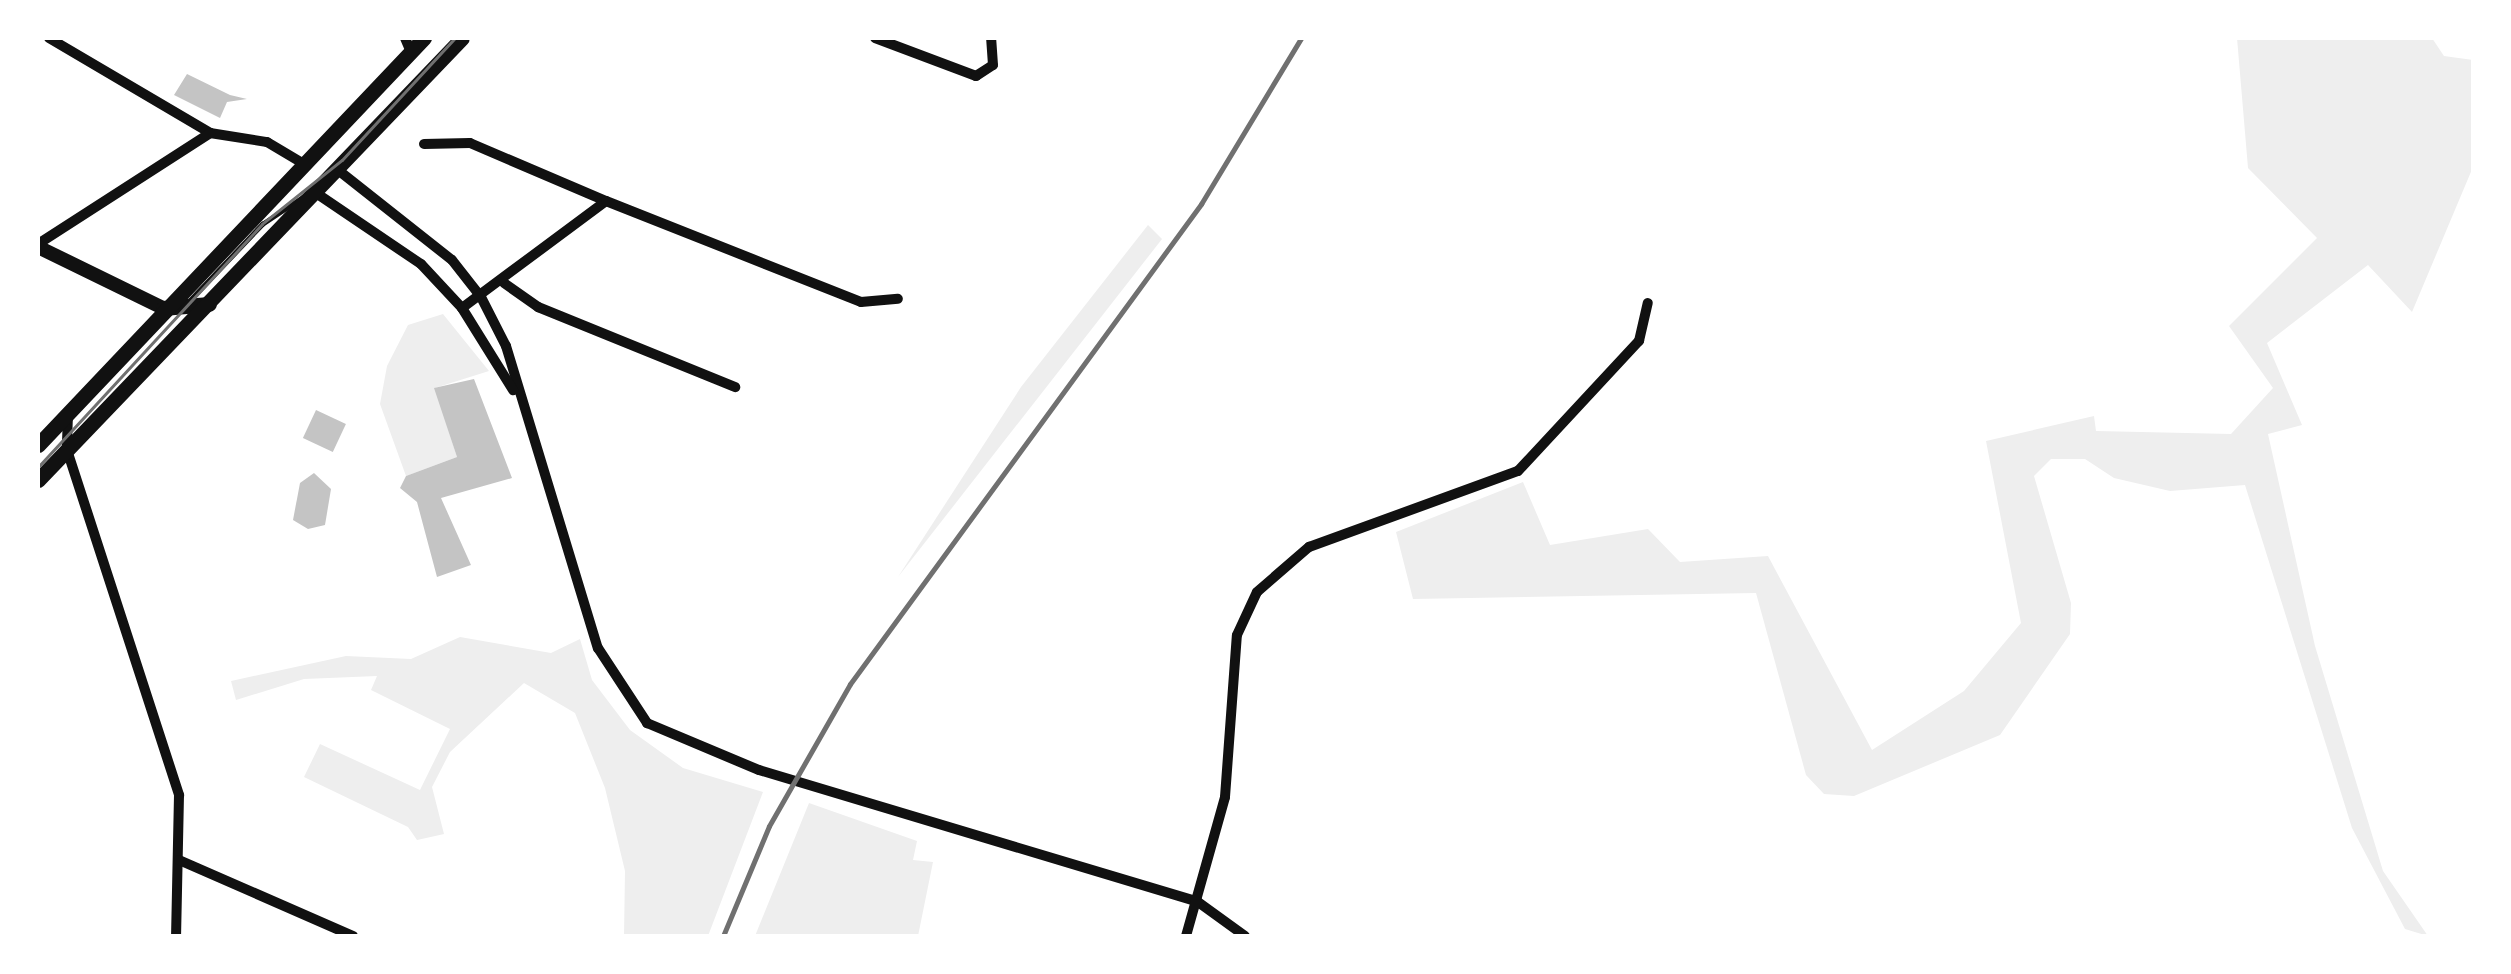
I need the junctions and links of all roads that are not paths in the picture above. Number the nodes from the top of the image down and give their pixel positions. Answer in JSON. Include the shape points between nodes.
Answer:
{"nodes":[{"id":1,"x":49,"y":38,"type":"edge"},
{"id":2,"x":424,"y":38,"type":"edge"},
{"id":3,"x":462,"y":38,"type":"edge"},
{"id":4,"x":874,"y":38,"type":"edge"},
{"id":5,"x":991,"y":38,"type":"edge"},
{"id":6,"x":408,"y":45,"type":"edge"},
{"id":7,"x":424,"y":81,"type":"junction"},
{"id":8,"x":210,"y":133,"type":"junction"},
{"id":9,"x":424,"y":144,"type":"dead end"},
{"id":10,"x":304,"y":164,"type":"junction"},
{"id":11,"x":338,"y":170,"type":"junction"},
{"id":12,"x":316,"y":193,"type":"junction"},
{"id":13,"x":606,"y":201,"type":"junction"},
{"id":14,"x":38,"y":246,"type":"edge"},
{"id":15,"x":504,"y":283,"type":"junction"},
{"id":16,"x":481,"y":297,"type":"junction"},
{"id":17,"x":898,"y":299,"type":"dead end"},
{"id":18,"x":1648,"y":303,"type":"dead end"},
{"id":19,"x":210,"y":304,"type":"junction"},
{"id":20,"x":164,"y":308,"type":"junction"},
{"id":21,"x":183,"y":308,"type":"junction"},
{"id":22,"x":462,"y":308,"type":"junction"},
{"id":23,"x":173,"y":342,"type":"junction"},
{"id":24,"x":735,"y":387,"type":"dead end"},
{"id":25,"x":521,"y":404,"type":"junction"},
{"id":26,"x":68,"y":414,"type":"junction"},
{"id":27,"x":38,"y":445,"type":"edge"},
{"id":28,"x":68,"y":450,"type":"junction"},
{"id":29,"x":38,"y":480,"type":"edge"},
{"id":30,"x":179,"y":860,"type":"junction"},
{"id":31,"x":1198,"y":902,"type":"junction"},
{"id":32,"x":176,"y":936,"type":"edge"},
{"id":33,"x":353,"y":936,"type":"edge"},
{"id":34,"x":1186,"y":936,"type":"edge"},
{"id":35,"x":1245,"y":936,"type":"edge"}],
"edges":[{"from":1,"to":8,"type":"street"},
{"from":2,"to":6,"type":"main road"},
{"from":3,"to":7,"type":"main road"},
{"from":4,"to":5,"type":"street","via":[[976,76],[993,65]]},
{"from":6,"to":7,"type":"main road"},
{"from":6,"to":10,"type":"main road"},
{"from":7,"to":11,"type":"main road"},
{"from":8,"to":10,"type":"street","via":[[267,142]]},
{"from":8,"to":14,"type":"street"},
{"from":9,"to":13,"type":"street","via":[[470,143]]},
{"from":10,"to":11,"type":"main road"},
{"from":10,"to":12,"type":"main road"},
{"from":10,"to":20,"type":"main road"},
{"from":11,"to":12,"type":"main road"},
{"from":11,"to":16,"type":"street","via":[[452,260]]},
{"from":12,"to":19,"type":"main road"},
{"from":12,"to":21,"type":"lane","via":[[281,207]]},
{"from":12,"to":22,"type":"street","via":[[413,257]]},
{"from":13,"to":15,"type":"street"},
{"from":13,"to":17,"type":"street","via":[[861,302]]},
{"from":14,"to":20,"type":"street"},
{"from":15,"to":16,"type":"street"},
{"from":15,"to":24,"type":"street","via":[[538,308]]},
{"from":16,"to":22,"type":"street"},
{"from":16,"to":25,"type":"street"},
{"from":18,"to":31,"type":"street","via":[[1639,341],[1518,470],[1309,547],[1256,592],[1238,635],[1225,797]]},
{"from":19,"to":21,"type":"main road"},
{"from":19,"to":23,"type":"main road"},
{"from":20,"to":21,"type":"main road"},
{"from":20,"to":26,"type":"main road"},
{"from":21,"to":23,"type":"lane"},
{"from":22,"to":25,"type":"street"},
{"from":23,"to":28,"type":"main road"},
{"from":25,"to":31,"type":"street","via":[[614,684],[672,739]]},
{"from":26,"to":27,"type":"main road"},
{"from":26,"to":28,"type":"street"},
{"from":28,"to":29,"type":"main road"},
{"from":28,"to":30,"type":"street","via":[[179,794]]},
{"from":30,"to":32,"type":"street"},
{"from":30,"to":33,"type":"street"},
{"from":31,"to":34,"type":"street"},
{"from":31,"to":35,"type":"street"}]}
